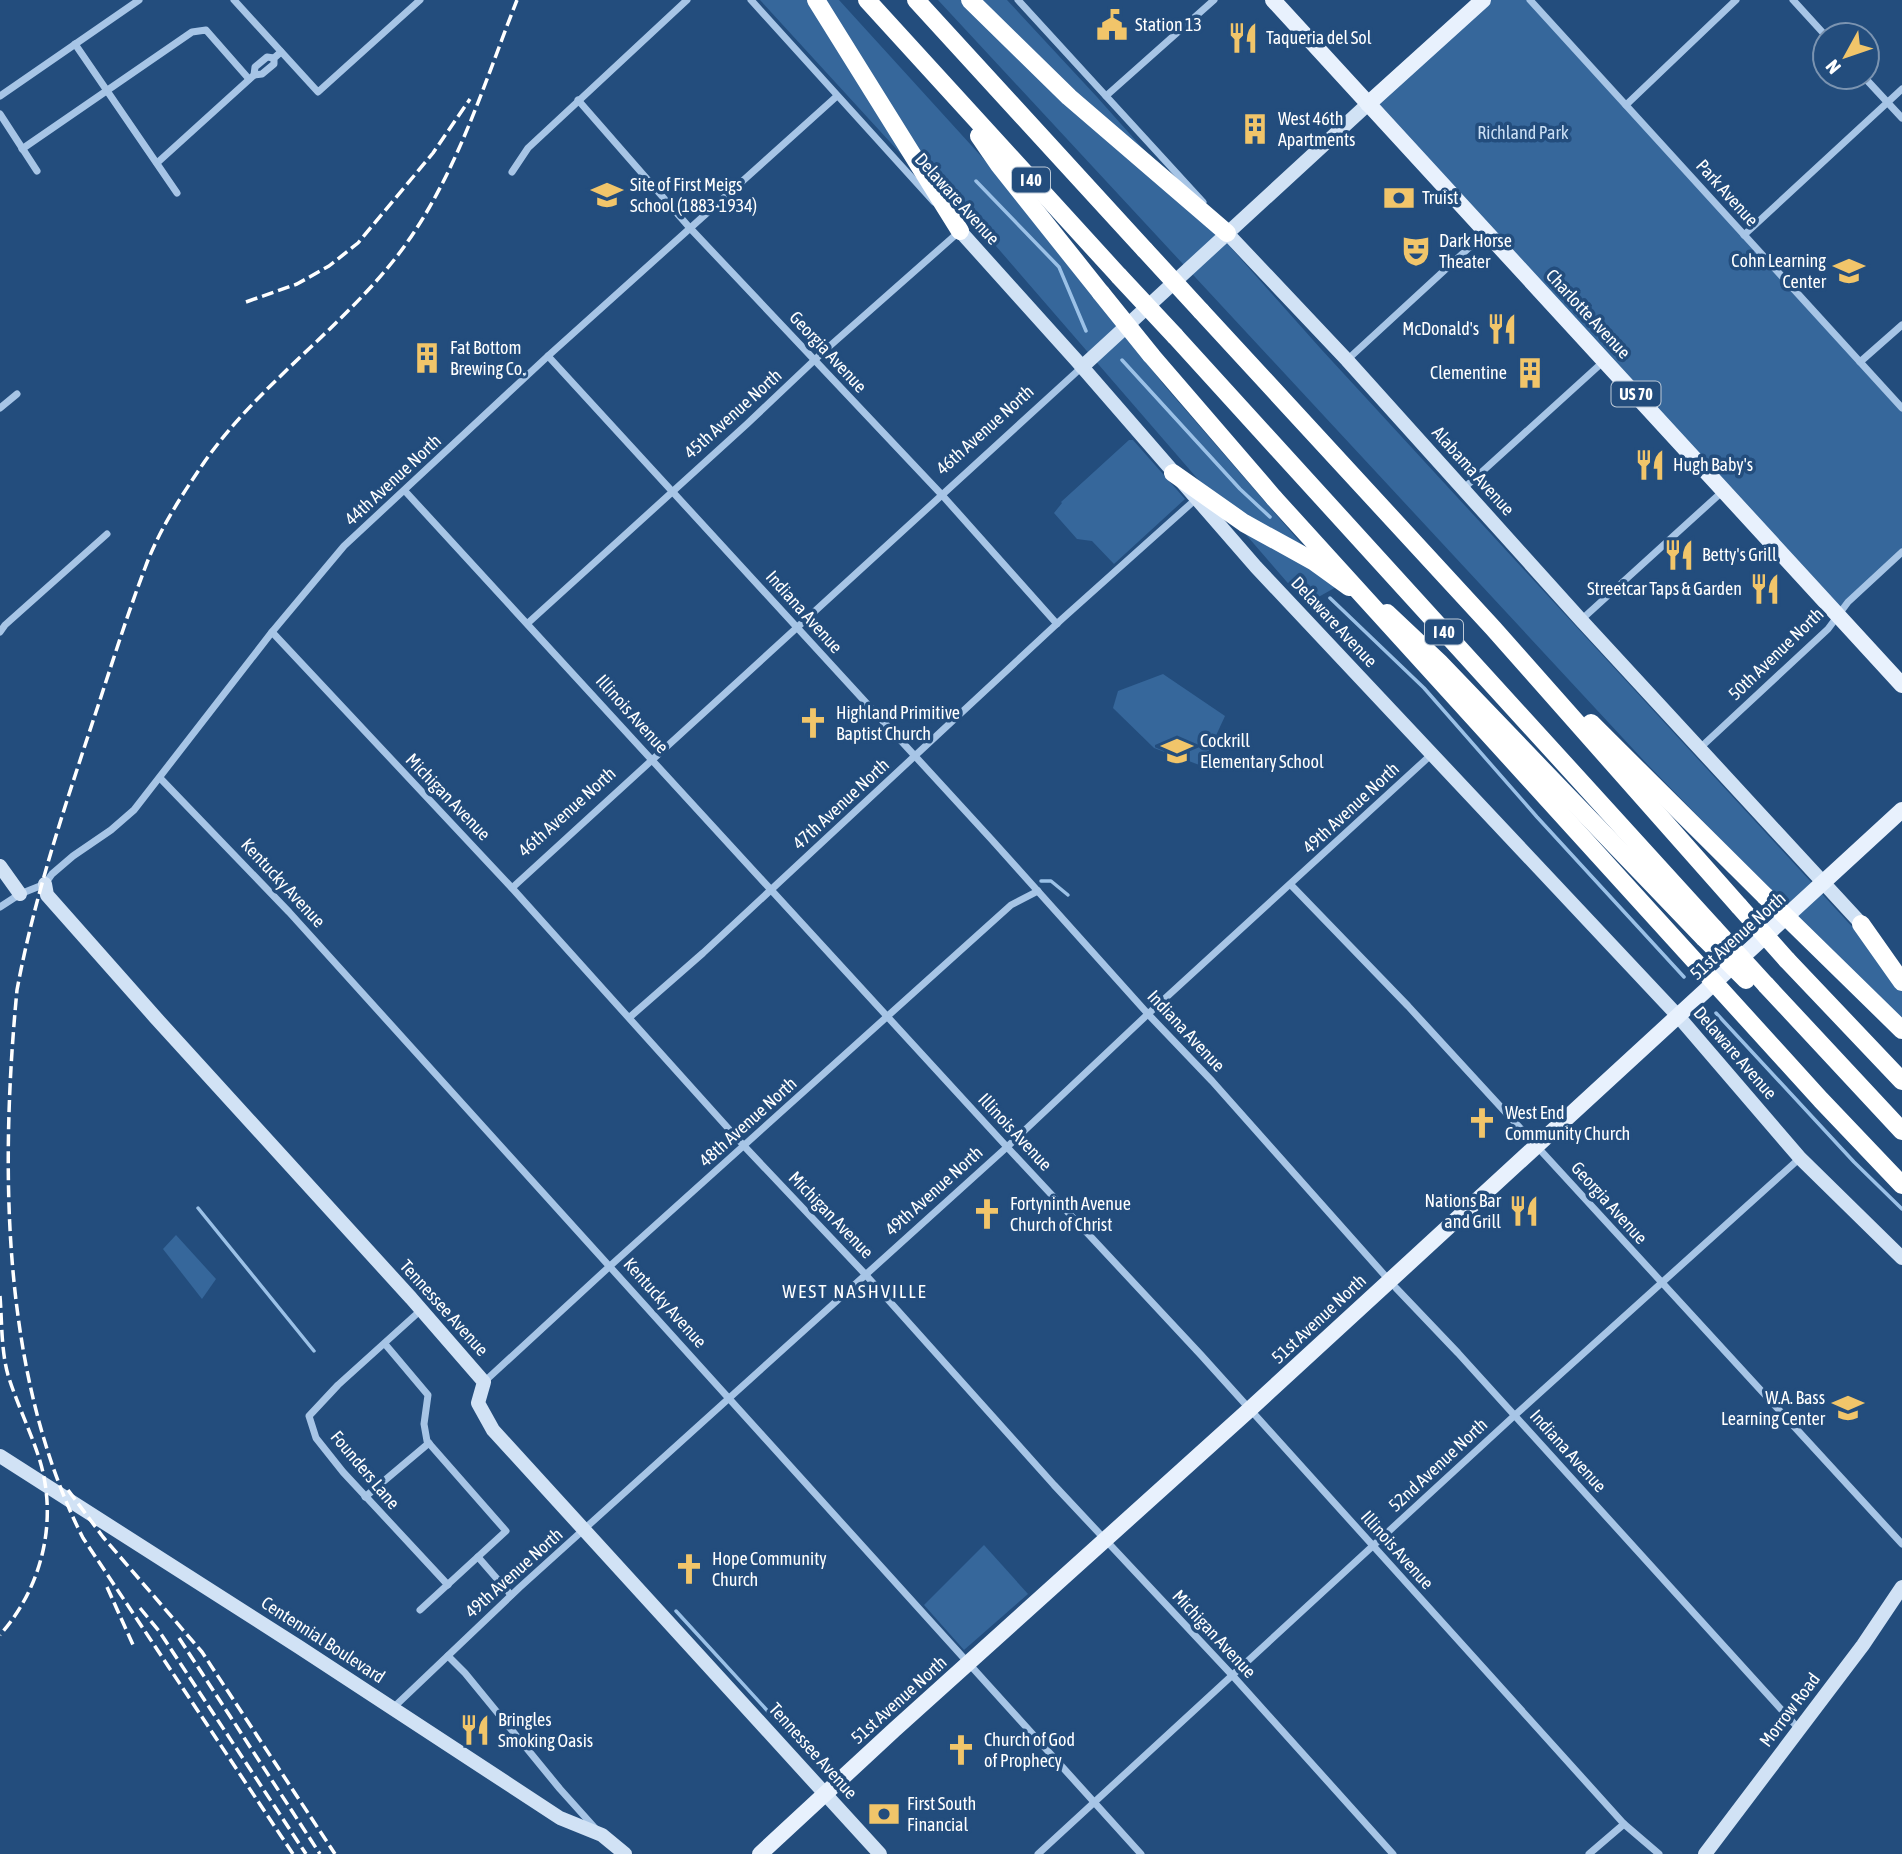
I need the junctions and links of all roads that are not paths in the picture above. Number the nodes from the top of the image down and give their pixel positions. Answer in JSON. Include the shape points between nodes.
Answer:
{"nodes":[{"id":1,"x":139,"y":0,"type":"edge"},
{"id":2,"x":234,"y":0,"type":"edge"},
{"id":3,"x":420,"y":0,"type":"edge"},
{"id":4,"x":687,"y":0,"type":"edge"},
{"id":5,"x":751,"y":0,"type":"edge"},
{"id":6,"x":816,"y":0,"type":"edge"},
{"id":7,"x":867,"y":0,"type":"edge"},
{"id":8,"x":916,"y":0,"type":"edge"},
{"id":9,"x":970,"y":0,"type":"edge"},
{"id":10,"x":1018,"y":0,"type":"edge"},
{"id":11,"x":1213,"y":0,"type":"edge"},
{"id":12,"x":1273,"y":0,"type":"edge"},
{"id":13,"x":1483,"y":0,"type":"edge"},
{"id":14,"x":1530,"y":0,"type":"edge"},
{"id":15,"x":1736,"y":0,"type":"edge"},
{"id":16,"x":1793,"y":0,"type":"edge"},
{"id":17,"x":1812,"y":21,"type":"edge"},
{"id":18,"x":75,"y":44,"type":"junction"},
{"id":19,"x":281,"y":52,"type":"junction"},
{"id":20,"x":252,"y":77,"type":"junction"},
{"id":21,"x":944,"y":84,"type":"junction"},
{"id":22,"x":1902,"y":89,"type":"edge"},
{"id":23,"x":106,"y":90,"type":"junction"},
{"id":24,"x":1876,"y":91,"type":"edge"},
{"id":25,"x":0,"y":96,"type":"edge"},
{"id":26,"x":836,"y":96,"type":"junction"},
{"id":27,"x":1107,"y":96,"type":"junction"},
{"id":28,"x":578,"y":100,"type":"junction"},
{"id":29,"x":1887,"y":103,"type":"junction"},
{"id":30,"x":1368,"y":104,"type":"junction"},
{"id":31,"x":1626,"y":106,"type":"junction"},
{"id":32,"x":0,"y":114,"type":"edge"},
{"id":33,"x":1902,"y":118,"type":"edge"},
{"id":34,"x":22,"y":149,"type":"junction"},
{"id":35,"x":157,"y":163,"type":"junction"},
{"id":36,"x":37,"y":172,"type":"dead end"},
{"id":37,"x":512,"y":172,"type":"dead end"},
{"id":38,"x":177,"y":193,"type":"dead end"},
{"id":39,"x":689,"y":227,"type":"junction"},
{"id":40,"x":960,"y":231,"type":"junction"},
{"id":41,"x":1227,"y":233,"type":"junction"},
{"id":42,"x":1486,"y":233,"type":"junction"},
{"id":43,"x":1744,"y":235,"type":"junction"},
{"id":44,"x":1902,"y":325,"type":"edge"},
{"id":45,"x":548,"y":356,"type":"junction"},
{"id":46,"x":1347,"y":360,"type":"junction"},
{"id":47,"x":1605,"y":360,"type":"junction"},
{"id":48,"x":814,"y":361,"type":"junction"},
{"id":49,"x":1860,"y":362,"type":"junction"},
{"id":50,"x":1082,"y":366,"type":"junction"},
{"id":51,"x":18,"y":394,"type":"dead end"},
{"id":52,"x":0,"y":408,"type":"edge"},
{"id":53,"x":1902,"y":408,"type":"edge"},
{"id":54,"x":1173,"y":473,"type":"junction"},
{"id":55,"x":1463,"y":489,"type":"junction"},
{"id":56,"x":405,"y":491,"type":"junction"},
{"id":57,"x":671,"y":491,"type":"junction"},
{"id":58,"x":1724,"y":491,"type":"junction"},
{"id":59,"x":942,"y":495,"type":"junction"},
{"id":60,"x":1196,"y":499,"type":"junction"},
{"id":61,"x":107,"y":534,"type":"dead end"},
{"id":62,"x":1902,"y":552,"type":"edge"},
{"id":63,"x":1838,"y":615,"type":"junction"},
{"id":64,"x":1581,"y":620,"type":"junction"},
{"id":65,"x":528,"y":623,"type":"junction"},
{"id":66,"x":1057,"y":624,"type":"junction"},
{"id":67,"x":797,"y":627,"type":"junction"},
{"id":68,"x":1493,"y":628,"type":"junction"},
{"id":69,"x":0,"y":632,"type":"edge"},
{"id":70,"x":272,"y":632,"type":"junction"},
{"id":71,"x":1902,"y":685,"type":"edge"},
{"id":72,"x":1700,"y":748,"type":"junction"},
{"id":73,"x":1433,"y":753,"type":"junction"},
{"id":74,"x":916,"y":757,"type":"junction"},
{"id":75,"x":652,"y":760,"type":"junction"},
{"id":76,"x":160,"y":778,"type":"junction"},
{"id":77,"x":1902,"y":810,"type":"edge"},
{"id":78,"x":0,"y":866,"type":"edge"},
{"id":79,"x":45,"y":884,"type":"junction"},
{"id":80,"x":1291,"y":885,"type":"junction"},
{"id":81,"x":1823,"y":885,"type":"junction"},
{"id":82,"x":512,"y":888,"type":"junction"},
{"id":83,"x":772,"y":890,"type":"junction"},
{"id":84,"x":1038,"y":891,"type":"junction"},
{"id":85,"x":20,"y":894,"type":"junction"},
{"id":86,"x":0,"y":907,"type":"edge"},
{"id":87,"x":1861,"y":924,"type":"junction"},
{"id":88,"x":1709,"y":933,"type":"junction"},
{"id":89,"x":1902,"y":966,"type":"edge"},
{"id":90,"x":1902,"y":982,"type":"edge"},
{"id":91,"x":1148,"y":1014,"type":"junction"},
{"id":92,"x":1678,"y":1016,"type":"junction"},
{"id":93,"x":630,"y":1017,"type":"junction"},
{"id":94,"x":888,"y":1017,"type":"junction"},
{"id":95,"x":1902,"y":1030,"type":"edge"},
{"id":96,"x":1902,"y":1081,"type":"edge"},
{"id":97,"x":1902,"y":1131,"type":"edge"},
{"id":98,"x":1536,"y":1146,"type":"junction"},
{"id":99,"x":745,"y":1147,"type":"junction"},
{"id":100,"x":1007,"y":1147,"type":"junction"},
{"id":101,"x":1800,"y":1158,"type":"junction"},
{"id":102,"x":1902,"y":1185,"type":"edge"},
{"id":103,"x":1902,"y":1258,"type":"edge"},
{"id":104,"x":610,"y":1266,"type":"junction"},
{"id":105,"x":865,"y":1274,"type":"junction"},
{"id":106,"x":1390,"y":1280,"type":"junction"},
{"id":107,"x":1661,"y":1283,"type":"junction"},
{"id":108,"x":421,"y":1310,"type":"junction"},
{"id":109,"x":386,"y":1344,"type":"junction"},
{"id":110,"x":484,"y":1382,"type":"junction"},
{"id":111,"x":729,"y":1398,"type":"junction"},
{"id":112,"x":1249,"y":1410,"type":"junction"},
{"id":113,"x":1514,"y":1416,"type":"junction"},
{"id":114,"x":429,"y":1443,"type":"junction"},
{"id":115,"x":0,"y":1456,"type":"edge"},
{"id":116,"x":365,"y":1497,"type":"junction"},
{"id":117,"x":584,"y":1530,"type":"junction"},
{"id":118,"x":1104,"y":1539,"type":"junction"},
{"id":119,"x":1902,"y":1544,"type":"edge"},
{"id":120,"x":1373,"y":1546,"type":"junction"},
{"id":121,"x":478,"y":1557,"type":"junction"},
{"id":122,"x":448,"y":1585,"type":"junction"},
{"id":123,"x":1902,"y":1587,"type":"edge"},
{"id":124,"x":511,"y":1595,"type":"junction"},
{"id":125,"x":420,"y":1610,"type":"dead end"},
{"id":126,"x":448,"y":1656,"type":"junction"},
{"id":127,"x":968,"y":1663,"type":"junction"},
{"id":128,"x":1232,"y":1675,"type":"junction"},
{"id":129,"x":393,"y":1708,"type":"junction"},
{"id":130,"x":1799,"y":1729,"type":"junction"},
{"id":131,"x":825,"y":1795,"type":"junction"},
{"id":132,"x":1094,"y":1802,"type":"junction"},
{"id":133,"x":1624,"y":1824,"type":"junction"},
{"id":134,"x":602,"y":1835,"type":"junction"},
{"id":135,"x":625,"y":1854,"type":"edge"},
{"id":136,"x":760,"y":1854,"type":"edge"},
{"id":137,"x":880,"y":1854,"type":"edge"},
{"id":138,"x":1038,"y":1854,"type":"edge"},
{"id":139,"x":1141,"y":1854,"type":"edge"},
{"id":140,"x":1393,"y":1854,"type":"edge"},
{"id":141,"x":1590,"y":1854,"type":"edge"},
{"id":142,"x":1659,"y":1854,"type":"edge"},
{"id":143,"x":1705,"y":1854,"type":"edge"}],
"edges":[{"from":1,"to":18,"type":"street"},
{"from":2,"to":19,"type":"street"},
{"from":3,"to":19,"type":"street","via":[[318,92]]},
{"from":4,"to":28,"type":"street"},
{"from":5,"to":26,"type":"street","name":"Delaware Avenue"},
{"from":6,"to":40,"type":"highway"},
{"from":7,"to":21,"type":"highway","number":"I 40"},
{"from":8,"to":68,"type":"highway","number":"I 40","bridge":true},
{"from":9,"to":41,"type":"highway","via":[[1069,97]]},
{"from":10,"to":27,"type":"street","name":"Alabama Avenue"},
{"from":11,"to":27,"type":"street"},
{"from":12,"to":30,"type":"main road","name":"Charlotte Avenue","number":"US 70"},
{"from":13,"to":30,"type":"main road","name":"46th Avenue North"},
{"from":14,"to":31,"type":"street","name":"Park Avenue"},
{"from":15,"to":31,"type":"street"},
{"from":16,"to":17,"type":"street"},
{"from":18,"to":23,"type":"street"},
{"from":18,"to":25,"type":"street"},
{"from":19,"to":20,"type":"street","via":[[274,64]]},
{"from":20,"to":23,"type":"street","via":[[206,30],[192,32]]},
{"from":20,"to":35,"type":"street"},
{"from":21,"to":88,"type":"highway","number":"I 40","bridge":true},
{"from":21,"to":102,"type":"highway","bridge":true,"via":[[999,165],[1101,293],[1275,498]]},
{"from":22,"to":29,"type":"street"},
{"from":23,"to":34,"type":"street"},
{"from":23,"to":35,"type":"street"},
{"from":24,"to":29,"type":"street"},
{"from":26,"to":39,"type":"street","name":"44th Avenue North"},
{"from":26,"to":40,"type":"street","name":"Delaware Avenue"},
{"from":27,"to":41,"type":"street","name":"Alabama Avenue"},
{"from":28,"to":37,"type":"street","via":[[528,148]]},
{"from":28,"to":39,"type":"street","name":"Georgia Avenue"},
{"from":29,"to":33,"type":"street"},
{"from":29,"to":43,"type":"street"},
{"from":30,"to":41,"type":"main road","name":"46th Avenue North"},
{"from":30,"to":42,"type":"main road","name":"Charlotte Avenue","number":"US 70"},
{"from":31,"to":43,"type":"street","name":"Park Avenue"},
{"from":32,"to":34,"type":"street"},
{"from":34,"to":36,"type":"street"},
{"from":35,"to":38,"type":"street"},
{"from":39,"to":45,"type":"street","name":"44th Avenue North"},
{"from":39,"to":48,"type":"street","name":"Georgia Avenue"},
{"from":40,"to":48,"type":"street","name":"45th Avenue North"},
{"from":40,"to":50,"type":"main road","name":"Delaware Avenue"},
{"from":41,"to":46,"type":"main road","name":"Alabama Avenue"},
{"from":41,"to":50,"type":"main road","name":"46th Avenue North"},
{"from":42,"to":46,"type":"street"},
{"from":42,"to":47,"type":"main road","name":"Charlotte Avenue","number":"US 70"},
{"from":43,"to":49,"type":"street","name":"Park Avenue"},
{"from":44,"to":49,"type":"street"},
{"from":45,"to":56,"type":"street","name":"44th Avenue North"},
{"from":45,"to":57,"type":"street","name":"Indiana Avenue"},
{"from":46,"to":55,"type":"main road","name":"Alabama Avenue"},
{"from":47,"to":55,"type":"street"},
{"from":47,"to":58,"type":"main road","name":"Charlotte Avenue","number":"US 70"},
{"from":48,"to":57,"type":"street","name":"45th Avenue North"},
{"from":48,"to":59,"type":"street","name":"Georgia Avenue"},
{"from":49,"to":53,"type":"street","name":"Park Avenue"},
{"from":50,"to":54,"type":"main road","name":"Delaware Avenue"},
{"from":50,"to":59,"type":"street","name":"46th Avenue North"},
{"from":51,"to":52,"type":"street"},
{"from":54,"to":60,"type":"main road","name":"Delaware Avenue"},
{"from":54,"to":88,"type":"highway","via":[[1394,618]]},
{"from":55,"to":64,"type":"main road","name":"Alabama Avenue"},
{"from":56,"to":65,"type":"street","name":"Illinois Avenue"},
{"from":56,"to":70,"type":"street","name":"44th Avenue North","via":[[344,546]]},
{"from":57,"to":65,"type":"street","name":"45th Avenue North"},
{"from":57,"to":67,"type":"street","name":"Indiana Avenue"},
{"from":58,"to":63,"type":"main road","name":"Charlotte Avenue","number":"US 70"},
{"from":58,"to":64,"type":"street"},
{"from":59,"to":66,"type":"street","name":"Georgia Avenue"},
{"from":59,"to":67,"type":"street","name":"46th Avenue North"},
{"from":60,"to":66,"type":"street","name":"47th Avenue North"},
{"from":60,"to":73,"type":"main road","name":"Delaware Avenue"},
{"from":61,"to":69,"type":"street"},
{"from":62,"to":63,"type":"street","name":"50th Avenue North"},
{"from":63,"to":71,"type":"main road","name":"Charlotte Avenue","number":"US 70"},
{"from":63,"to":72,"type":"street","name":"50th Avenue North"},
{"from":64,"to":72,"type":"main road","name":"Alabama Avenue"},
{"from":65,"to":75,"type":"street","name":"Illinois Avenue"},
{"from":66,"to":74,"type":"street","name":"47th Avenue North"},
{"from":67,"to":74,"type":"street","name":"Indiana Avenue"},
{"from":67,"to":75,"type":"street","name":"46th Avenue North"},
{"from":68,"to":95,"type":"highway","bridge":true},
{"from":68,"to":96,"type":"highway","number":"I 40","bridge":true,"via":[[1738,906]]},
{"from":70,"to":76,"type":"street","name":"44th Avenue North"},
{"from":70,"to":82,"type":"street","name":"Michigan Avenue"},
{"from":72,"to":81,"type":"main road","name":"Alabama Avenue"},
{"from":73,"to":80,"type":"street","name":"49th Avenue North"},
{"from":73,"to":92,"type":"main road","name":"Delaware Avenue"},
{"from":74,"to":83,"type":"street","name":"47th Avenue North"},
{"from":74,"to":84,"type":"street","name":"Indiana Avenue"},
{"from":75,"to":82,"type":"street","name":"46th Avenue North"},
{"from":75,"to":83,"type":"street","name":"Illinois Avenue"},
{"from":76,"to":79,"type":"street","name":"44th Avenue North","via":[[134,810],[73,856]]},
{"from":76,"to":104,"type":"street","name":"Kentucky Avenue","via":[[289,912]]},
{"from":77,"to":81,"type":"main road","name":"51st Avenue North"},
{"from":78,"to":85,"type":"main road"},
{"from":79,"to":85,"type":"street","name":"44th Avenue North"},
{"from":79,"to":108,"type":"main road","name":"Tennessee Avenue","via":[[47,895]]},
{"from":80,"to":91,"type":"street","name":"49th Avenue North"},
{"from":80,"to":98,"type":"street","name":"Georgia Avenue"},
{"from":81,"to":87,"type":"main road","name":"Alabama Avenue"},
{"from":81,"to":92,"type":"main road","name":"51st Avenue North"},
{"from":82,"to":93,"type":"street","name":"Michigan Avenue"},
{"from":83,"to":93,"type":"street","name":"47th Avenue North"},
{"from":83,"to":94,"type":"street","name":"Illinois Avenue"},
{"from":84,"to":91,"type":"street","name":"Indiana Avenue"},
{"from":84,"to":94,"type":"street","name":"48th Avenue North","via":[[1011,905]]},
{"from":85,"to":86,"type":"street","name":"44th Avenue North"},
{"from":87,"to":89,"type":"main road","name":"Alabama Avenue"},
{"from":87,"to":90,"type":"highway"},
{"from":88,"to":97,"type":"highway","number":"I 40","bridge":true},
{"from":91,"to":100,"type":"street","name":"49th Avenue North"},
{"from":91,"to":106,"type":"street","name":"Indiana Avenue"},
{"from":92,"to":98,"type":"main road","name":"51st Avenue North"},
{"from":92,"to":101,"type":"main road","name":"Delaware Avenue"},
{"from":93,"to":99,"type":"street","name":"Michigan Avenue"},
{"from":94,"to":99,"type":"street","name":"48th Avenue North"},
{"from":94,"to":100,"type":"street","name":"Illinois Avenue"},
{"from":98,"to":106,"type":"main road","name":"51st Avenue North"},
{"from":98,"to":107,"type":"street","name":"Georgia Avenue"},
{"from":99,"to":104,"type":"street","name":"48th Avenue North"},
{"from":99,"to":105,"type":"street","name":"Michigan Avenue"},
{"from":100,"to":105,"type":"street","name":"49th Avenue North"},
{"from":100,"to":112,"type":"street","name":"Illinois Avenue"},
{"from":101,"to":103,"type":"main road","name":"Delaware Avenue"},
{"from":101,"to":107,"type":"street","name":"52nd Avenue North"},
{"from":104,"to":110,"type":"street","name":"48th Avenue North"},
{"from":104,"to":111,"type":"street","name":"Kentucky Avenue"},
{"from":105,"to":111,"type":"street","name":"49th Avenue North"},
{"from":105,"to":118,"type":"street","name":"Michigan Avenue"},
{"from":106,"to":112,"type":"main road","name":"51st Avenue North"},
{"from":106,"to":113,"type":"street","name":"Indiana Avenue"},
{"from":107,"to":113,"type":"street","name":"52nd Avenue North"},
{"from":107,"to":119,"type":"street","name":"Georgia Avenue"},
{"from":108,"to":109,"type":"street","name":"Founders Lane"},
{"from":108,"to":110,"type":"main road","name":"Tennessee Avenue"},
{"from":109,"to":114,"type":"street","via":[[429,1395],[424,1424]]},
{"from":109,"to":116,"type":"street","name":"Founders Lane","via":[[309,1416],[316,1438]]},
{"from":110,"to":117,"type":"main road","name":"Tennessee Avenue","via":[[478,1403],[493,1430]]},
{"from":111,"to":117,"type":"street","name":"49th Avenue North"},
{"from":111,"to":127,"type":"street","name":"Kentucky Avenue"},
{"from":112,"to":118,"type":"main road","name":"51st Avenue North"},
{"from":112,"to":120,"type":"street","name":"Illinois Avenue"},
{"from":113,"to":120,"type":"street","name":"52nd Avenue North"},
{"from":113,"to":130,"type":"street","name":"Indiana Avenue"},
{"from":114,"to":116,"type":"street"},
{"from":114,"to":121,"type":"street","via":[[506,1531]]},
{"from":115,"to":129,"type":"main road","name":"Centennial Boulevard"},
{"from":116,"to":122,"type":"street","name":"Founders Lane"},
{"from":117,"to":124,"type":"street","name":"49th Avenue North"},
{"from":117,"to":131,"type":"main road","name":"Tennessee Avenue"},
{"from":118,"to":127,"type":"main road","name":"51st Avenue North"},
{"from":118,"to":128,"type":"street","name":"Michigan Avenue"},
{"from":120,"to":128,"type":"street","name":"52nd Avenue North"},
{"from":120,"to":133,"type":"street","name":"Illinois Avenue"},
{"from":121,"to":122,"type":"street"},
{"from":121,"to":124,"type":"street"},
{"from":122,"to":125,"type":"street"},
{"from":123,"to":130,"type":"main road","name":"Morrow Road"},
{"from":124,"to":126,"type":"street","name":"49th Avenue North"},
{"from":126,"to":129,"type":"street","name":"49th Avenue North"},
{"from":126,"to":134,"type":"street"},
{"from":127,"to":131,"type":"main road","name":"51st Avenue North"},
{"from":127,"to":132,"type":"street","name":"Kentucky Avenue"},
{"from":128,"to":132,"type":"street","name":"52nd Avenue North"},
{"from":128,"to":140,"type":"street","name":"Michigan Avenue"},
{"from":129,"to":134,"type":"main road","name":"Centennial Boulevard","via":[[560,1818]]},
{"from":130,"to":143,"type":"main road","name":"Morrow Road"},
{"from":131,"to":136,"type":"main road","name":"51st Avenue North"},
{"from":131,"to":137,"type":"main road","name":"Tennessee Avenue"},
{"from":132,"to":138,"type":"street","name":"52nd Avenue North"},
{"from":132,"to":139,"type":"street","name":"Kentucky Avenue"},
{"from":133,"to":141,"type":"street"},
{"from":133,"to":142,"type":"street","name":"Illinois Avenue"},
{"from":134,"to":135,"type":"main road","name":"Centennial Boulevard"}]}
